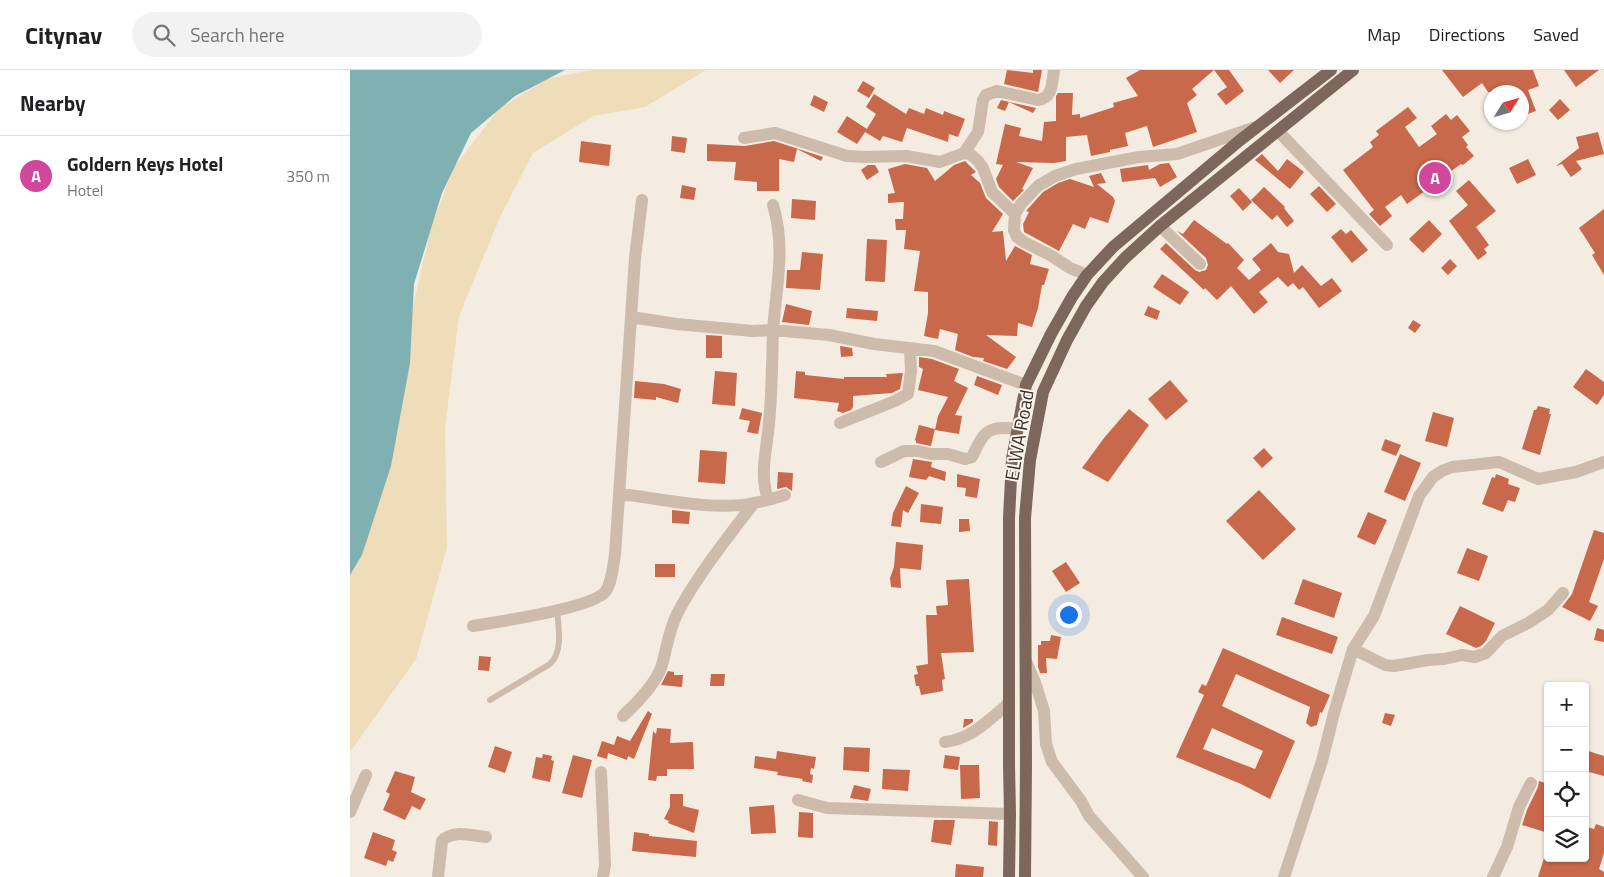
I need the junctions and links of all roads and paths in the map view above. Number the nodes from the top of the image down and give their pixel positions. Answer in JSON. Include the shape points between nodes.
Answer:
{"nodes":[{"id":1,"x":1054,"y":70,"type":"edge"},
{"id":2,"x":1331,"y":70,"type":"edge"},
{"id":3,"x":1353,"y":70,"type":"edge"},
{"id":4,"x":1258,"y":127,"type":"junction"},
{"id":5,"x":1278,"y":130,"type":"junction"},
{"id":6,"x":744,"y":138,"type":"dead end"},
{"id":7,"x":964,"y":153,"type":"junction"},
{"id":8,"x":642,"y":200,"type":"dead end"},
{"id":9,"x":773,"y":205,"type":"dead end"},
{"id":10,"x":1015,"y":214,"type":"junction"},
{"id":11,"x":1160,"y":226,"type":"junction"},
{"id":12,"x":1387,"y":244,"type":"dead end"},
{"id":13,"x":1200,"y":264,"type":"dead end"},
{"id":14,"x":1087,"y":275,"type":"junction"},
{"id":15,"x":631,"y":317,"type":"junction"},
{"id":16,"x":773,"y":330,"type":"junction"},
{"id":17,"x":910,"y":349,"type":"junction"},
{"id":18,"x":1026,"y":385,"type":"junction"},
{"id":19,"x":840,"y":423,"type":"dead end"},
{"id":20,"x":1017,"y":429,"type":"junction"},
{"id":21,"x":881,"y":462,"type":"dead end"},
{"id":22,"x":1604,"y":462,"type":"edge"},
{"id":23,"x":785,"y":495,"type":"dead end"},
{"id":24,"x":620,"y":496,"type":"junction"},
{"id":25,"x":768,"y":499,"type":"junction"},
{"id":26,"x":754,"y":503,"type":"junction"},
{"id":27,"x":1563,"y":593,"type":"dead end"},
{"id":28,"x":557,"y":609,"type":"junction"},
{"id":29,"x":473,"y":626,"type":"dead end"},
{"id":30,"x":1354,"y":649,"type":"junction"},
{"id":31,"x":1026,"y":661,"type":"junction"},
{"id":32,"x":490,"y":700,"type":"dead end"},
{"id":33,"x":1009,"y":703,"type":"junction"},
{"id":34,"x":623,"y":716,"type":"dead end"},
{"id":35,"x":945,"y":742,"type":"dead end"},
{"id":36,"x":601,"y":772,"type":"dead end"},
{"id":37,"x":366,"y":775,"type":"dead end"},
{"id":38,"x":1532,"y":783,"type":"dead end"},
{"id":39,"x":798,"y":800,"type":"dead end"},
{"id":40,"x":350,"y":812,"type":"edge"},
{"id":41,"x":1010,"y":814,"type":"junction"},
{"id":42,"x":486,"y":837,"type":"dead end"},
{"id":43,"x":438,"y":877,"type":"edge"},
{"id":44,"x":603,"y":877,"type":"edge"},
{"id":45,"x":1009,"y":877,"type":"edge"},
{"id":46,"x":1025,"y":877,"type":"edge"},
{"id":47,"x":1143,"y":877,"type":"edge"},
{"id":48,"x":1284,"y":877,"type":"edge"},
{"id":49,"x":1493,"y":877,"type":"edge"}],
"edges":[{"from":1,"to":7,"type":"street","via":[[1053,85],[1042,100],[997,91],[986,95],[978,132]]},
{"from":2,"to":4,"type":"main road","name":"ELWA Road"},
{"from":3,"to":5,"type":"main road","name":"ELWA Road"},
{"from":4,"to":10,"type":"street","via":[[1176,154],[1105,163],[1055,176],[1038,186]]},
{"from":4,"to":14,"type":"main road","name":"ELWA Road","via":[[1150,214]]},
{"from":5,"to":11,"type":"main road","name":"ELWA Road"},
{"from":5,"to":12,"type":"street"},
{"from":6,"to":7,"type":"street","via":[[775,132],[847,156],[906,156],[940,162]]},
{"from":7,"to":10,"type":"street","via":[[978,160],[992,192]]},
{"from":8,"to":15,"type":"street"},
{"from":9,"to":16,"type":"street","via":[[781,247]]},
{"from":10,"to":14,"type":"street","via":[[1014,230],[1018,237]]},
{"from":11,"to":13,"type":"street"},
{"from":11,"to":31,"type":"main road","name":"ELWA Road","via":[[1125,258],[1086,306],[1043,392],[1030,460],[1025,518]]},
{"from":14,"to":18,"type":"main road","name":"ELWA Road","via":[[1051,334]]},
{"from":15,"to":16,"type":"street","via":[[696,326]]},
{"from":15,"to":24,"type":"street"},
{"from":16,"to":17,"type":"street","via":[[829,335]]},
{"from":16,"to":25,"type":"street","via":[[770,410],[763,464]]},
{"from":17,"to":18,"type":"street","via":[[934,351]]},
{"from":17,"to":19,"type":"street","via":[[908,394]]},
{"from":18,"to":20,"type":"main road","name":"ELWA Road"},
{"from":20,"to":21,"type":"street","via":[[999,426],[986,432],[972,457],[965,459],[904,450]]},
{"from":20,"to":33,"type":"main road","name":"ELWA Road","via":[[1009,518]]},
{"from":22,"to":30,"type":"street","via":[[1576,472],[1538,479],[1499,462],[1452,466],[1442,471],[1419,496],[1374,616]]},
{"from":23,"to":25,"type":"street"},
{"from":24,"to":26,"type":"street","via":[[697,504]]},
{"from":24,"to":28,"type":"street","via":[[615,555],[608,587],[596,599]]},
{"from":25,"to":26,"type":"street"},
{"from":26,"to":34,"type":"street","via":[[678,613],[670,630],[662,667],[636,704]]},
{"from":27,"to":30,"type":"street","via":[[1548,610],[1502,636],[1486,653],[1474,657],[1462,655],[1394,666],[1385,665]]},
{"from":28,"to":29,"type":"street"},
{"from":28,"to":32,"type":"lane","via":[[556,658]]},
{"from":30,"to":48,"type":"street"},
{"from":31,"to":46,"type":"main road","name":"ELWA Road"},
{"from":31,"to":47,"type":"street","via":[[1044,711],[1046,744],[1052,762],[1088,816]]},
{"from":33,"to":35,"type":"street","via":[[981,728],[958,740]]},
{"from":33,"to":41,"type":"main road","name":"ELWA Road"},
{"from":36,"to":44,"type":"street"},
{"from":37,"to":40,"type":"street"},
{"from":38,"to":49,"type":"street","via":[[1519,807],[1507,847]]},
{"from":39,"to":41,"type":"street","via":[[827,808]]},
{"from":41,"to":45,"type":"main road","name":"ELWA Road"},
{"from":42,"to":43,"type":"street","via":[[458,834],[445,837]]}]}
